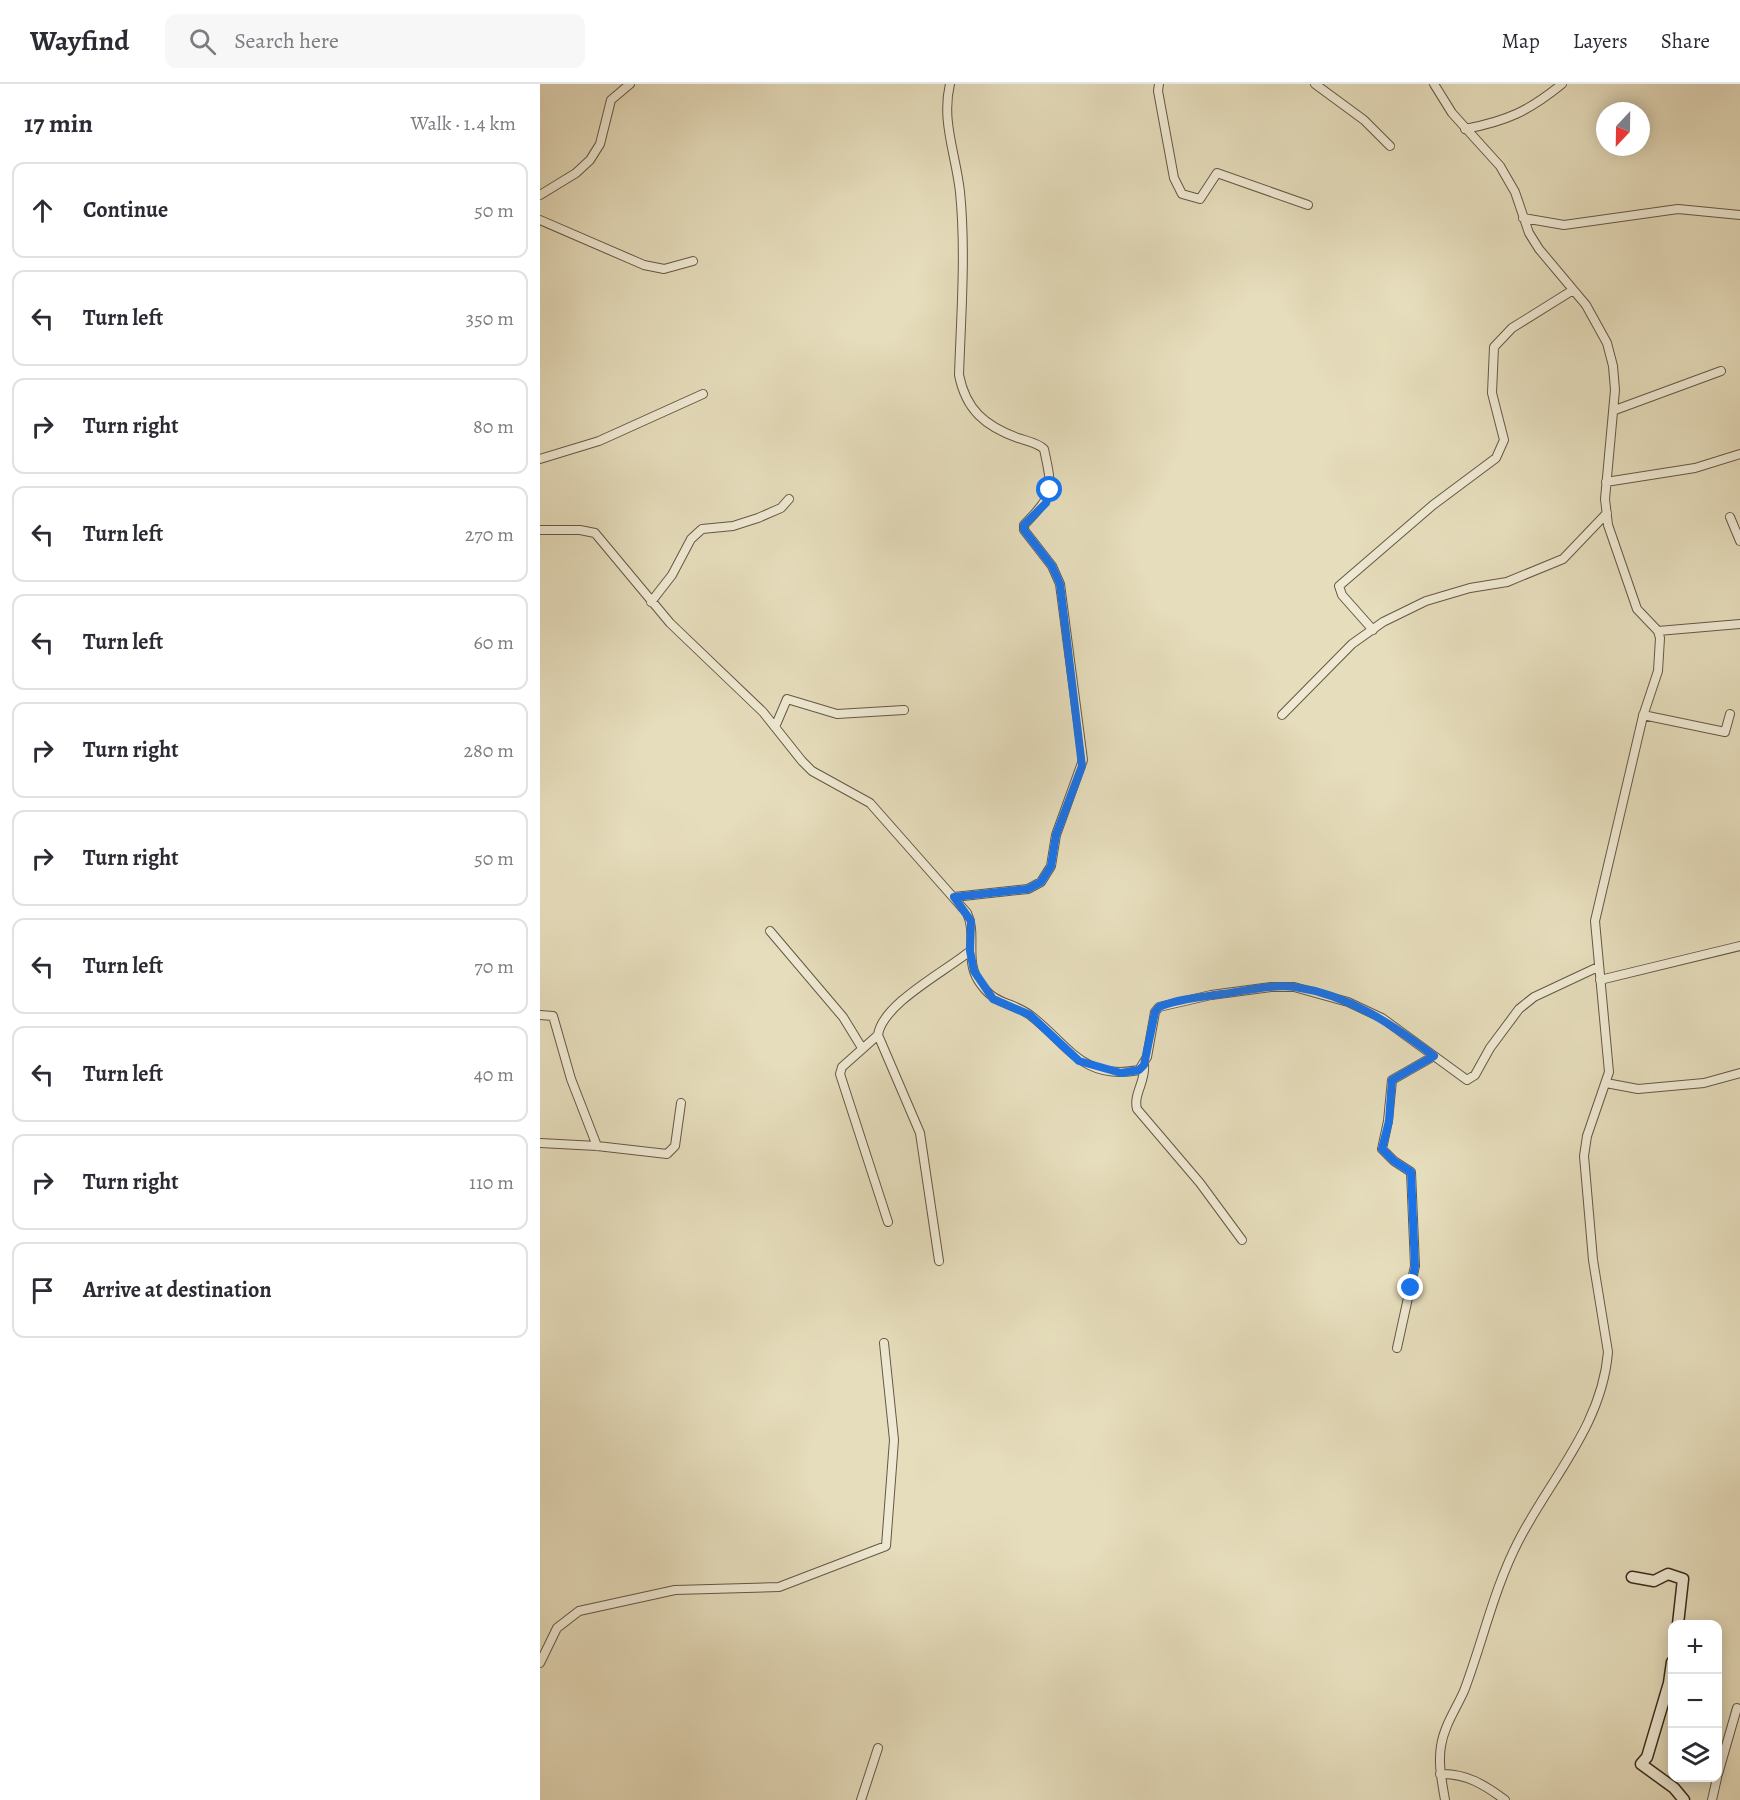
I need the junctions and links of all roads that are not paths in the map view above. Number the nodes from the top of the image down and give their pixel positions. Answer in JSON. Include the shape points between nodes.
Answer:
{"nodes":[{"id":1,"x":630,"y":84,"type":"edge"},
{"id":2,"x":950,"y":84,"type":"edge"},
{"id":3,"x":1159,"y":84,"type":"edge"},
{"id":4,"x":1316,"y":84,"type":"edge"},
{"id":5,"x":1434,"y":84,"type":"edge"},
{"id":6,"x":1562,"y":84,"type":"edge"},
{"id":7,"x":1465,"y":129,"type":"junction"},
{"id":8,"x":1390,"y":146,"type":"dead end"},
{"id":9,"x":540,"y":195,"type":"edge"},
{"id":10,"x":1308,"y":205,"type":"dead end"},
{"id":11,"x":1740,"y":215,"type":"edge"},
{"id":12,"x":1523,"y":218,"type":"junction"},
{"id":13,"x":540,"y":220,"type":"edge"},
{"id":14,"x":693,"y":261,"type":"dead end"},
{"id":15,"x":1573,"y":290,"type":"junction"},
{"id":16,"x":1721,"y":371,"type":"dead end"},
{"id":17,"x":703,"y":394,"type":"dead end"},
{"id":18,"x":1615,"y":410,"type":"junction"},
{"id":19,"x":1740,"y":454,"type":"edge"},
{"id":20,"x":540,"y":459,"type":"edge"},
{"id":21,"x":1606,"y":482,"type":"junction"},
{"id":22,"x":789,"y":499,"type":"dead end"},
{"id":23,"x":1607,"y":513,"type":"junction"},
{"id":24,"x":1730,"y":517,"type":"dead end"},
{"id":25,"x":540,"y":530,"type":"edge"},
{"id":26,"x":1740,"y":541,"type":"edge"},
{"id":27,"x":651,"y":602,"type":"junction"},
{"id":28,"x":1740,"y":624,"type":"edge"},
{"id":29,"x":1373,"y":630,"type":"junction"},
{"id":30,"x":1658,"y":631,"type":"junction"},
{"id":31,"x":904,"y":710,"type":"dead end"},
{"id":32,"x":1730,"y":714,"type":"dead end"},
{"id":33,"x":1282,"y":715,"type":"dead end"},
{"id":34,"x":1643,"y":715,"type":"junction"},
{"id":35,"x":774,"y":727,"type":"junction"},
{"id":36,"x":954,"y":897,"type":"junction"},
{"id":37,"x":770,"y":931,"type":"dead end"},
{"id":38,"x":1740,"y":946,"type":"edge"},
{"id":39,"x":970,"y":951,"type":"junction"},
{"id":40,"x":1598,"y":967,"type":"junction"},
{"id":41,"x":1600,"y":980,"type":"junction"},
{"id":42,"x":540,"y":1015,"type":"edge"},
{"id":43,"x":878,"y":1035,"type":"junction"},
{"id":44,"x":862,"y":1048,"type":"junction"},
{"id":45,"x":1434,"y":1056,"type":"junction"},
{"id":46,"x":1144,"y":1065,"type":"junction"},
{"id":47,"x":1740,"y":1072,"type":"edge"},
{"id":48,"x":1606,"y":1083,"type":"junction"},
{"id":49,"x":681,"y":1103,"type":"dead end"},
{"id":50,"x":540,"y":1143,"type":"edge"},
{"id":51,"x":597,"y":1146,"type":"junction"},
{"id":52,"x":888,"y":1222,"type":"dead end"},
{"id":53,"x":1242,"y":1240,"type":"dead end"},
{"id":54,"x":939,"y":1261,"type":"dead end"},
{"id":55,"x":885,"y":1343,"type":"dead end"},
{"id":56,"x":1397,"y":1348,"type":"dead end"},
{"id":57,"x":1632,"y":1577,"type":"dead end"},
{"id":58,"x":1678,"y":1620,"type":"edge"},
{"id":59,"x":540,"y":1663,"type":"edge"},
{"id":60,"x":1670,"y":1674,"type":"edge"},
{"id":61,"x":1737,"y":1708,"type":"dead end"},
{"id":62,"x":878,"y":1748,"type":"dead end"},
{"id":63,"x":1722,"y":1759,"type":"edge"},
{"id":64,"x":1440,"y":1774,"type":"junction"},
{"id":65,"x":1716,"y":1782,"type":"edge"},
{"id":66,"x":861,"y":1800,"type":"edge"},
{"id":67,"x":1445,"y":1800,"type":"edge"},
{"id":68,"x":1504,"y":1800,"type":"edge"},
{"id":69,"x":1684,"y":1800,"type":"edge"},
{"id":70,"x":1712,"y":1800,"type":"edge"}],
"edges":[{"from":1,"to":9,"type":"street","via":[[612,100],[600,144],[590,160]]},
{"from":2,"to":36,"type":"street","via":[[948,132],[961,212],[959,375],[963,394],[991,425],[1044,449],[1050,490],[1046,503],[1024,525],[1024,530],[1052,566],[1060,584],[1083,760],[1056,835],[1046,878],[1028,889]]},
{"from":3,"to":10,"type":"street","via":[[1174,178],[1182,194],[1200,200],[1217,173]]},
{"from":4,"to":8,"type":"street","via":[[1364,120]]},
{"from":5,"to":7,"type":"street"},
{"from":6,"to":7,"type":"street","via":[[1521,113],[1497,123]]},
{"from":7,"to":12,"type":"street","via":[[1508,178]]},
{"from":11,"to":12,"type":"street","via":[[1678,209],[1564,225]]},
{"from":12,"to":15,"type":"street","via":[[1539,249]]},
{"from":13,"to":14,"type":"street","via":[[644,265],[664,269]]},
{"from":15,"to":18,"type":"street","via":[[1607,343],[1613,366]]},
{"from":15,"to":29,"type":"street","via":[[1512,328],[1494,347],[1492,393],[1504,440],[1496,458],[1415,520],[1339,586],[1342,595]]},
{"from":16,"to":18,"type":"street"},
{"from":17,"to":20,"type":"street","via":[[599,441]]},
{"from":18,"to":21,"type":"street"},
{"from":19,"to":21,"type":"street","via":[[1695,468]]},
{"from":21,"to":23,"type":"street"},
{"from":22,"to":27,"type":"street","via":[[781,508],[758,518],[733,526],[702,529],[691,539],[672,575]]},
{"from":23,"to":29,"type":"street","via":[[1563,559],[1507,582],[1426,601]]},
{"from":23,"to":30,"type":"street","via":[[1637,609]]},
{"from":24,"to":26,"type":"street"},
{"from":25,"to":27,"type":"street","via":[[595,533]]},
{"from":27,"to":35,"type":"street"},
{"from":28,"to":30,"type":"street"},
{"from":29,"to":33,"type":"street","via":[[1323,671]]},
{"from":30,"to":34,"type":"street","via":[[1658,671]]},
{"from":31,"to":35,"type":"street","via":[[837,714],[787,699]]},
{"from":32,"to":34,"type":"street","via":[[1725,732]]},
{"from":34,"to":40,"type":"street","via":[[1595,921]]},
{"from":35,"to":36,"type":"street","via":[[812,771],[870,803]]},
{"from":36,"to":39,"type":"street","via":[[971,921]]},
{"from":37,"to":44,"type":"street","via":[[843,1017]]},
{"from":38,"to":41,"type":"street"},
{"from":39,"to":43,"type":"street","via":[[901,1001],[885,1017]]},
{"from":39,"to":46,"type":"street","via":[[974,971],[993,999],[1030,1015],[1079,1061],[1121,1073],[1139,1070]]},
{"from":40,"to":41,"type":"street"},
{"from":40,"to":45,"type":"street","via":[[1534,997],[1519,1009],[1471,1079],[1461,1078]]},
{"from":41,"to":48,"type":"street","via":[[1609,1072]]},
{"from":42,"to":51,"type":"street","via":[[553,1016],[571,1079]]},
{"from":43,"to":44,"type":"street"},
{"from":43,"to":54,"type":"street","via":[[920,1132]]},
{"from":44,"to":52,"type":"street","via":[[840,1074]]},
{"from":45,"to":46,"type":"street","via":[[1399,1029],[1348,1002],[1294,987],[1271,987],[1159,1007]]},
{"from":45,"to":56,"type":"street","via":[[1392,1080],[1382,1149],[1411,1172],[1415,1266]]},
{"from":46,"to":53,"type":"street","via":[[1137,1109]]},
{"from":47,"to":48,"type":"street","via":[[1704,1083],[1638,1089]]},
{"from":48,"to":64,"type":"street","via":[[1584,1156],[1593,1260],[1608,1352],[1602,1389],[1576,1448],[1518,1541],[1449,1720],[1441,1745]]},
{"from":49,"to":51,"type":"street","via":[[675,1146],[668,1154]]},
{"from":50,"to":51,"type":"street"},
{"from":55,"to":59,"type":"street","via":[[894,1440],[886,1546],[779,1587],[675,1590],[579,1611],[557,1628]]},
{"from":57,"to":58,"type":"street","via":[[1654,1581],[1668,1574],[1683,1579]]},
{"from":60,"to":69,"type":"street","via":[[1647,1757],[1641,1764]]},
{"from":61,"to":63,"type":"street"},
{"from":62,"to":66,"type":"street"},
{"from":64,"to":67,"type":"street"},
{"from":64,"to":68,"type":"street","via":[[1476,1781]]},
{"from":65,"to":70,"type":"street"}]}
